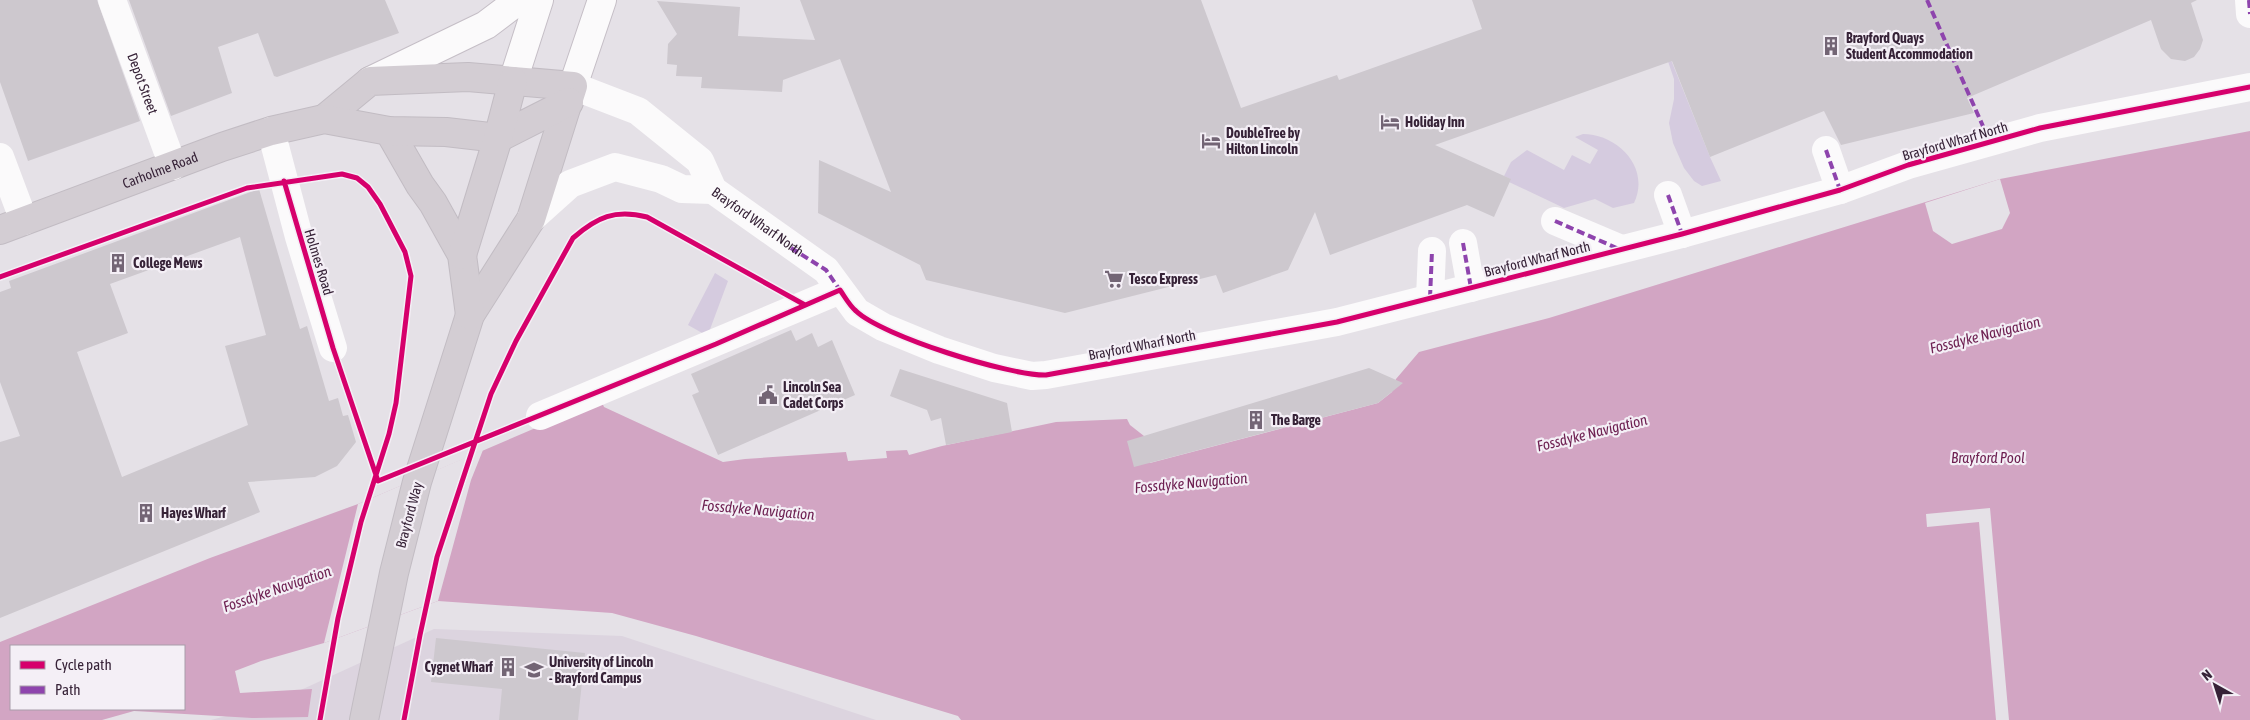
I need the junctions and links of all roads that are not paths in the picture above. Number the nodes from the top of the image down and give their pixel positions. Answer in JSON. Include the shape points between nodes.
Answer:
{"nodes":[{"id":1,"x":112,"y":0,"type":"edge"},
{"id":2,"x":519,"y":0,"type":"edge"},
{"id":3,"x":539,"y":0,"type":"edge"},
{"id":4,"x":602,"y":0,"type":"edge"},
{"id":5,"x":2249,"y":0,"type":"edge"},
{"id":6,"x":2250,"y":14,"type":"edge"},
{"id":7,"x":370,"y":82,"type":"junction"},
{"id":8,"x":513,"y":82,"type":"junction"},
{"id":9,"x":2250,"y":87,"type":"edge"},
{"id":10,"x":571,"y":94,"type":"junction"},
{"id":11,"x":324,"y":118,"type":"junction"},
{"id":12,"x":271,"y":131,"type":"junction"},
{"id":13,"x":389,"y":132,"type":"junction"},
{"id":14,"x":498,"y":138,"type":"junction"},
{"id":15,"x":1826,"y":150,"type":"dead end"},
{"id":16,"x":0,"y":157,"type":"edge"},
{"id":17,"x":173,"y":166,"type":"junction"},
{"id":18,"x":713,"y":190,"type":"junction"},
{"id":19,"x":1840,"y":190,"type":"junction"},
{"id":20,"x":1668,"y":195,"type":"dead end"},
{"id":21,"x":531,"y":219,"type":"junction"},
{"id":22,"x":1555,"y":221,"type":"dead end"},
{"id":23,"x":12,"y":226,"type":"edge"},
{"id":24,"x":1682,"y":234,"type":"junction"},
{"id":25,"x":1463,"y":243,"type":"dead end"},
{"id":26,"x":1621,"y":249,"type":"junction"},
{"id":27,"x":1432,"y":251,"type":"dead end"},
{"id":28,"x":462,"y":255,"type":"junction"},
{"id":29,"x":1471,"y":288,"type":"junction"},
{"id":30,"x":840,"y":290,"type":"junction"},
{"id":31,"x":1430,"y":298,"type":"junction"},
{"id":32,"x":470,"y":315,"type":"junction"},
{"id":33,"x":333,"y":348,"type":"dead end"},
{"id":34,"x":540,"y":416,"type":"dead end"},
{"id":35,"x":364,"y":720,"type":"edge"}],
"edges":[{"from":1,"to":17,"type":"street","name":"Depot Street"},
{"from":2,"to":7,"type":"street","via":[[486,25]]},
{"from":3,"to":8,"type":"street"},
{"from":4,"to":10,"type":"street"},
{"from":5,"to":6,"type":"street"},
{"from":7,"to":8,"type":"main road","via":[[460,77]]},
{"from":7,"to":11,"type":"main road","name":"Carholme Road"},
{"from":8,"to":10,"type":"main road"},
{"from":8,"to":14,"type":"main road"},
{"from":9,"to":19,"type":"street","name":"Brayford Wharf North","via":[[2040,128],[1908,165]]},
{"from":10,"to":14,"type":"main road"},
{"from":10,"to":18,"type":"street","name":"Brayford Wharf North","via":[[638,111],[700,161]]},
{"from":10,"to":21,"type":"main road"},
{"from":11,"to":12,"type":"main road","name":"Carholme Road"},
{"from":11,"to":13,"type":"main road","name":"Carholme Road"},
{"from":12,"to":17,"type":"main road","name":"Carholme Road"},
{"from":12,"to":33,"type":"street","name":"Holmes Road"},
{"from":13,"to":14,"type":"main road","name":"Carholme Road","via":[[446,132]]},
{"from":13,"to":28,"type":"main road"},
{"from":14,"to":28,"type":"main road"},
{"from":15,"to":19,"type":"street"},
{"from":16,"to":23,"type":"street"},
{"from":17,"to":23,"type":"main road","name":"Carholme Road"},
{"from":18,"to":21,"type":"street","via":[[682,189],[661,179],[614,167],[570,184]]},
{"from":18,"to":30,"type":"street","name":"Brayford Wharf North","via":[[826,270]]},
{"from":19,"to":24,"type":"street","name":"Brayford Wharf North"},
{"from":20,"to":24,"type":"street"},
{"from":21,"to":32,"type":"main road"},
{"from":22,"to":26,"type":"street"},
{"from":24,"to":26,"type":"street","name":"Brayford Wharf North"},
{"from":25,"to":29,"type":"street"},
{"from":26,"to":29,"type":"street","name":"Brayford Wharf North"},
{"from":27,"to":31,"type":"street"},
{"from":28,"to":32,"type":"main road"},
{"from":29,"to":31,"type":"street","name":"Brayford Wharf North"},
{"from":30,"to":31,"type":"street","name":"Brayford Wharf North","via":[[857,312],[882,328],[994,368],[1032,376],[1337,322]]},
{"from":30,"to":34,"type":"street"},
{"from":32,"to":35,"type":"main road","name":"Brayford Way","via":[[418,482],[394,573]]}]}
